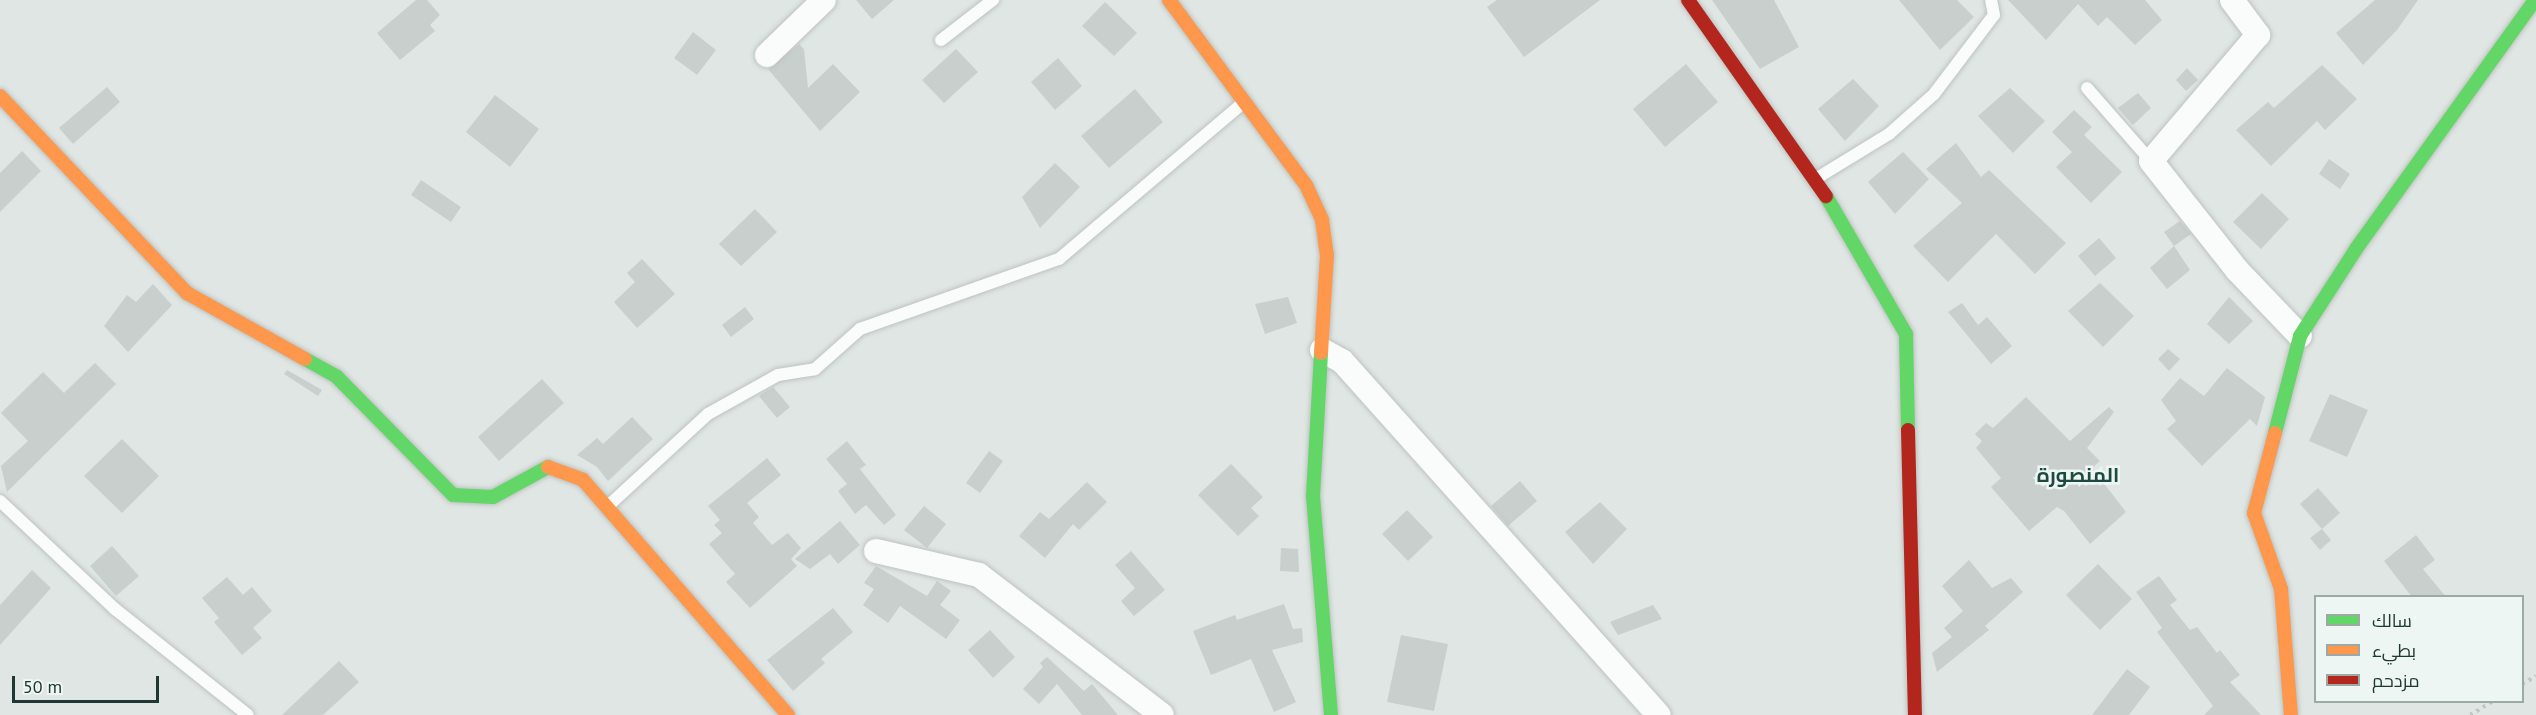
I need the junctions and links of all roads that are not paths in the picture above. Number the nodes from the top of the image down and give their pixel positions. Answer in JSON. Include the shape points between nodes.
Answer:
{"nodes":[{"id":1,"x":824,"y":0,"type":"edge"},
{"id":2,"x":993,"y":0,"type":"edge"},
{"id":3,"x":1170,"y":0,"type":"edge"},
{"id":4,"x":1688,"y":0,"type":"edge"},
{"id":5,"x":1991,"y":0,"type":"edge"},
{"id":6,"x":2232,"y":0,"type":"edge"},
{"id":7,"x":2535,"y":0,"type":"edge"},
{"id":8,"x":941,"y":40,"type":"dead end"},
{"id":9,"x":767,"y":55,"type":"dead end"},
{"id":10,"x":2087,"y":88,"type":"dead end"},
{"id":11,"x":0,"y":96,"type":"edge"},
{"id":12,"x":1244,"y":102,"type":"junction"},
{"id":13,"x":2151,"y":161,"type":"junction"},
{"id":14,"x":1816,"y":179,"type":"junction"},
{"id":15,"x":2300,"y":336,"type":"junction"},
{"id":16,"x":1322,"y":350,"type":"junction"},
{"id":17,"x":0,"y":501,"type":"edge"},
{"id":18,"x":607,"y":507,"type":"junction"},
{"id":19,"x":876,"y":550,"type":"dead end"},
{"id":20,"x":248,"y":715,"type":"edge"},
{"id":21,"x":788,"y":715,"type":"edge"},
{"id":22,"x":1162,"y":715,"type":"edge"},
{"id":23,"x":1331,"y":715,"type":"edge"},
{"id":24,"x":1658,"y":715,"type":"edge"},
{"id":25,"x":1915,"y":715,"type":"edge"},
{"id":26,"x":2291,"y":715,"type":"edge"}],
"edges":[{"from":1,"to":9,"type":"street"},
{"from":2,"to":8,"type":"lane"},
{"from":3,"to":12,"type":"street"},
{"from":4,"to":14,"type":"street"},
{"from":5,"to":14,"type":"lane","via":[[1994,15],[1934,94],[1888,134]]},
{"from":6,"to":13,"type":"street","via":[[2258,35]]},
{"from":7,"to":15,"type":"street","via":[[2356,249]]},
{"from":10,"to":13,"type":"lane"},
{"from":11,"to":18,"type":"street","via":[[187,293],[337,377],[453,495],[493,497],[548,467],[583,480]]},
{"from":12,"to":16,"type":"street","via":[[1306,185],[1322,220],[1327,255]]},
{"from":12,"to":18,"type":"lane","via":[[1059,259],[860,329],[815,369],[778,375],[708,414]]},
{"from":13,"to":15,"type":"street","via":[[2237,270]]},
{"from":14,"to":25,"type":"street","via":[[1906,334]]},
{"from":15,"to":26,"type":"street","via":[[2254,513],[2281,590]]},
{"from":16,"to":23,"type":"street","via":[[1313,496]]},
{"from":16,"to":24,"type":"street","via":[[1342,361]]},
{"from":17,"to":20,"type":"lane","via":[[115,609]]},
{"from":18,"to":21,"type":"street"},
{"from":19,"to":22,"type":"street","via":[[979,575]]}]}
